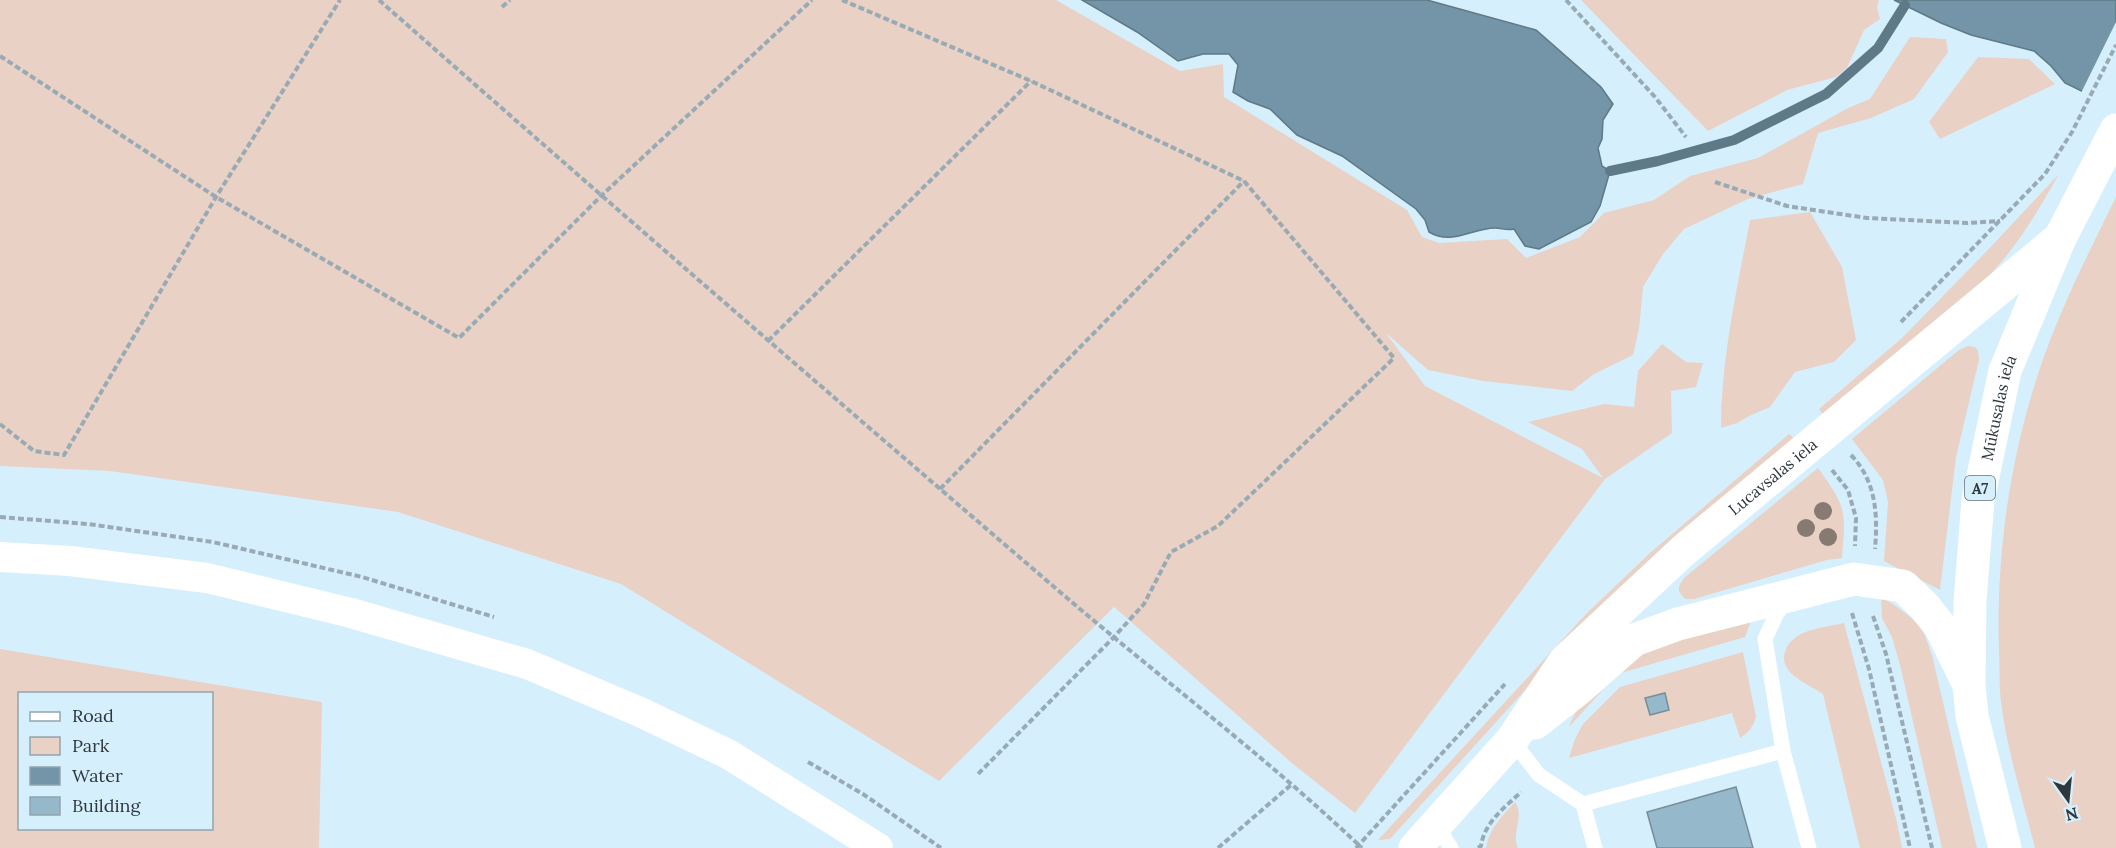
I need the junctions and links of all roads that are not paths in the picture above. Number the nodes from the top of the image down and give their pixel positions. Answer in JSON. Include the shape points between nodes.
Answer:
{"nodes":[{"id":1,"x":2111,"y":139,"type":"edge"},
{"id":2,"x":2060,"y":238,"type":"junction"},
{"id":3,"x":0,"y":557,"type":"edge"},
{"id":4,"x":1793,"y":593,"type":"junction"},
{"id":5,"x":1969,"y":684,"type":"junction"},
{"id":6,"x":1512,"y":740,"type":"junction"},
{"id":7,"x":1783,"y":751,"type":"junction"},
{"id":8,"x":1583,"y":804,"type":"junction"},
{"id":9,"x":1434,"y":840,"type":"edge"},
{"id":10,"x":878,"y":848,"type":"edge"},
{"id":11,"x":1595,"y":848,"type":"edge"},
{"id":12,"x":1809,"y":848,"type":"edge"},
{"id":13,"x":2005,"y":848,"type":"edge"}],
"edges":[{"from":1,"to":2,"type":"main road","name":"Mūkusalas iela","number":"A7"},
{"from":2,"to":5,"type":"main road","name":"Mūkusalas iela","number":"A7","via":[[2005,370],[1978,500],[1970,602]]},
{"from":2,"to":6,"type":"main road","name":"Lucavsalas iela","via":[[1684,550],[1565,661]]},
{"from":3,"to":10,"type":"street","via":[[70,561],[207,578],[351,613],[527,664],[728,754]]},
{"from":4,"to":5,"type":"main road","name":"Lucavsalas iela","via":[[1854,579],[1903,586],[1940,626]]},
{"from":4,"to":6,"type":"main road","name":"Lucavsalas iela","via":[[1634,640]]},
{"from":4,"to":7,"type":"lane","via":[[1777,613],[1765,639]]},
{"from":5,"to":13,"type":"main road","name":"Mūkusalas iela","number":"A7","via":[[1972,716]]},
{"from":6,"to":8,"type":"lane","via":[[1539,775]]},
{"from":6,"to":9,"type":"main road","name":"Lucavsalas iela"},
{"from":7,"to":8,"type":"lane"},
{"from":7,"to":12,"type":"lane"},
{"from":8,"to":11,"type":"lane"}]}
